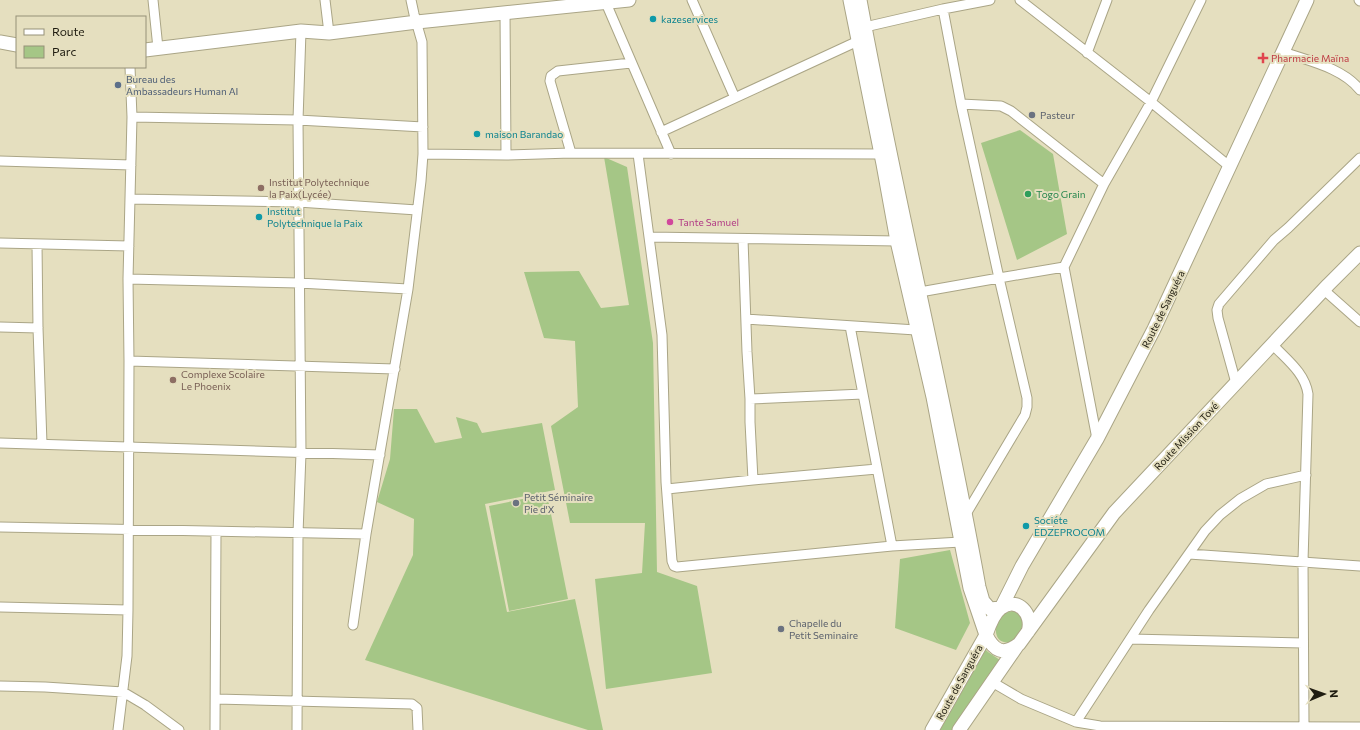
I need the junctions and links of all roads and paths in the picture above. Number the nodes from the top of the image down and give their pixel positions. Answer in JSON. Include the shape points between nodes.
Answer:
{"nodes":[{"id":1,"x":153,"y":0,"type":"edge"},
{"id":2,"x":325,"y":0,"type":"edge"},
{"id":3,"x":411,"y":0,"type":"edge"},
{"id":4,"x":629,"y":0,"type":"edge"},
{"id":5,"x":692,"y":0,"type":"edge"},
{"id":6,"x":850,"y":0,"type":"edge"},
{"id":7,"x":860,"y":0,"type":"edge"},
{"id":8,"x":990,"y":0,"type":"edge"},
{"id":9,"x":1020,"y":0,"type":"edge"},
{"id":10,"x":1106,"y":0,"type":"edge"},
{"id":11,"x":1201,"y":0,"type":"edge"},
{"id":12,"x":1307,"y":0,"type":"edge"},
{"id":13,"x":606,"y":3,"type":"junction"},
{"id":14,"x":539,"y":4,"type":"edge"},
{"id":15,"x":944,"y":9,"type":"junction"},
{"id":16,"x":505,"y":12,"type":"junction"},
{"id":17,"x":417,"y":22,"type":"junction"},
{"id":18,"x":865,"y":27,"type":"junction"},
{"id":19,"x":300,"y":30,"type":"junction"},
{"id":20,"x":329,"y":33,"type":"junction"},
{"id":21,"x":858,"y":41,"type":"junction"},
{"id":22,"x":0,"y":42,"type":"edge"},
{"id":23,"x":16,"y":45,"type":"edge"},
{"id":24,"x":158,"y":48,"type":"junction"},
{"id":25,"x":146,"y":50,"type":"edge"},
{"id":26,"x":1284,"y":52,"type":"junction"},
{"id":27,"x":1087,"y":53,"type":"junction"},
{"id":28,"x":630,"y":63,"type":"junction"},
{"id":29,"x":130,"y":68,"type":"edge"},
{"id":30,"x":1360,"y":90,"type":"edge"},
{"id":31,"x":735,"y":98,"type":"junction"},
{"id":32,"x":1151,"y":102,"type":"junction"},
{"id":33,"x":961,"y":104,"type":"junction"},
{"id":34,"x":132,"y":117,"type":"junction"},
{"id":35,"x":298,"y":120,"type":"junction"},
{"id":36,"x":423,"y":127,"type":"junction"},
{"id":37,"x":661,"y":132,"type":"junction"},
{"id":38,"x":571,"y":153,"type":"junction"},
{"id":39,"x":423,"y":154,"type":"junction"},
{"id":40,"x":638,"y":154,"type":"junction"},
{"id":41,"x":671,"y":154,"type":"junction"},
{"id":42,"x":886,"y":154,"type":"junction"},
{"id":43,"x":506,"y":155,"type":"junction"},
{"id":44,"x":1360,"y":158,"type":"edge"},
{"id":45,"x":0,"y":161,"type":"edge"},
{"id":46,"x":131,"y":165,"type":"junction"},
{"id":47,"x":1229,"y":166,"type":"junction"},
{"id":48,"x":1104,"y":184,"type":"junction"},
{"id":49,"x":130,"y":199,"type":"junction"},
{"id":50,"x":298,"y":202,"type":"junction"},
{"id":51,"x":417,"y":210,"type":"junction"},
{"id":52,"x":649,"y":236,"type":"junction"},
{"id":53,"x":743,"y":239,"type":"junction"},
{"id":54,"x":897,"y":241,"type":"junction"},
{"id":55,"x":0,"y":243,"type":"edge"},
{"id":56,"x":37,"y":244,"type":"junction"},
{"id":57,"x":129,"y":246,"type":"junction"},
{"id":58,"x":1360,"y":253,"type":"edge"},
{"id":59,"x":1064,"y":267,"type":"junction"},
{"id":60,"x":999,"y":278,"type":"junction"},
{"id":61,"x":128,"y":279,"type":"junction"},
{"id":62,"x":299,"y":283,"type":"junction"},
{"id":63,"x":408,"y":289,"type":"junction"},
{"id":64,"x":1324,"y":290,"type":"junction"},
{"id":65,"x":914,"y":293,"type":"junction"},
{"id":66,"x":746,"y":319,"type":"junction"},
{"id":67,"x":1360,"y":322,"type":"edge"},
{"id":68,"x":850,"y":326,"type":"junction"},
{"id":69,"x":0,"y":327,"type":"edge"},
{"id":70,"x":38,"y":328,"type":"junction"},
{"id":71,"x":916,"y":330,"type":"junction"},
{"id":72,"x":1273,"y":345,"type":"junction"},
{"id":73,"x":129,"y":361,"type":"junction"},
{"id":74,"x":299,"y":365,"type":"junction"},
{"id":75,"x":395,"y":369,"type":"junction"},
{"id":76,"x":1236,"y":383,"type":"junction"},
{"id":77,"x":863,"y":394,"type":"junction"},
{"id":78,"x":750,"y":399,"type":"junction"},
{"id":79,"x":1097,"y":439,"type":"junction"},
{"id":80,"x":0,"y":443,"type":"edge"},
{"id":81,"x":42,"y":444,"type":"junction"},
{"id":82,"x":129,"y":447,"type":"junction"},
{"id":83,"x":301,"y":453,"type":"junction"},
{"id":84,"x":380,"y":455,"type":"junction"},
{"id":85,"x":877,"y":469,"type":"junction"},
{"id":86,"x":1306,"y":476,"type":"junction"},
{"id":87,"x":753,"y":480,"type":"junction"},
{"id":88,"x":667,"y":489,"type":"junction"},
{"id":89,"x":966,"y":514,"type":"junction"},
{"id":90,"x":0,"y":527,"type":"edge"},
{"id":91,"x":129,"y":529,"type":"junction"},
{"id":92,"x":216,"y":532,"type":"junction"},
{"id":93,"x":298,"y":534,"type":"junction"},
{"id":94,"x":366,"y":534,"type":"junction"},
{"id":95,"x":961,"y":542,"type":"junction"},
{"id":96,"x":892,"y":546,"type":"junction"},
{"id":97,"x":1189,"y":554,"type":"junction"},
{"id":98,"x":1303,"y":561,"type":"junction"},
{"id":99,"x":1022,"y":566,"type":"junction"},
{"id":100,"x":1360,"y":566,"type":"edge"},
{"id":101,"x":1059,"y":590,"type":"junction"},
{"id":102,"x":0,"y":607,"type":"edge"},
{"id":103,"x":1001,"y":608,"type":"junction"},
{"id":104,"x":1020,"y":608,"type":"junction"},
{"id":105,"x":128,"y":610,"type":"junction"},
{"id":106,"x":353,"y":625,"type":"dead end"},
{"id":107,"x":1028,"y":632,"type":"junction"},
{"id":108,"x":986,"y":635,"type":"junction"},
{"id":109,"x":1130,"y":639,"type":"junction"},
{"id":110,"x":1303,"y":643,"type":"junction"},
{"id":111,"x":1019,"y":644,"type":"junction"},
{"id":112,"x":992,"y":682,"type":"junction"},
{"id":113,"x":0,"y":686,"type":"edge"},
{"id":114,"x":123,"y":692,"type":"junction"},
{"id":115,"x":216,"y":699,"type":"junction"},
{"id":116,"x":296,"y":702,"type":"junction"},
{"id":117,"x":1076,"y":722,"type":"junction"},
{"id":118,"x":1304,"y":726,"type":"junction"},
{"id":119,"x":1360,"y":727,"type":"edge"},
{"id":120,"x":1223,"y":729,"type":"edge"},
{"id":121,"x":118,"y":730,"type":"edge"},
{"id":122,"x":179,"y":730,"type":"edge"},
{"id":123,"x":215,"y":730,"type":"edge"},
{"id":124,"x":297,"y":730,"type":"edge"},
{"id":125,"x":418,"y":730,"type":"edge"},
{"id":126,"x":932,"y":730,"type":"edge"},
{"id":127,"x":959,"y":730,"type":"edge"}],
"edges":[{"from":1,"to":24,"type":"street"},
{"from":2,"to":20,"type":"street"},
{"from":3,"to":17,"type":"street"},
{"from":4,"to":13,"type":"street"},
{"from":5,"to":31,"type":"street"},
{"from":6,"to":21,"type":"street"},
{"from":7,"to":18,"type":"street"},
{"from":8,"to":15,"type":"street"},
{"from":9,"to":27,"type":"street"},
{"from":10,"to":27,"type":"street"},
{"from":11,"to":32,"type":"street"},
{"from":12,"to":26,"type":"street","name":"Route de Sanguéra"},
{"from":13,"to":14,"type":"street"},
{"from":13,"to":28,"type":"street"},
{"from":14,"to":16,"type":"street"},
{"from":15,"to":18,"type":"street"},
{"from":15,"to":33,"type":"street"},
{"from":16,"to":17,"type":"street"},
{"from":16,"to":43,"type":"street"},
{"from":17,"to":20,"type":"street"},
{"from":17,"to":36,"type":"street","via":[[422,42]]},
{"from":18,"to":42,"type":"street"},
{"from":19,"to":20,"type":"street"},
{"from":19,"to":24,"type":"street"},
{"from":19,"to":35,"type":"street"},
{"from":21,"to":31,"type":"street"},
{"from":21,"to":42,"type":"street"},
{"from":22,"to":23,"type":"street"},
{"from":24,"to":25,"type":"street"},
{"from":26,"to":30,"type":"street","via":[[1342,73]]},
{"from":26,"to":47,"type":"street","name":"Route de Sanguéra"},
{"from":27,"to":32,"type":"street"},
{"from":28,"to":37,"type":"street"},
{"from":28,"to":38,"type":"street","via":[[558,71],[551,76],[550,81]]},
{"from":29,"to":34,"type":"street"},
{"from":31,"to":37,"type":"street"},
{"from":32,"to":47,"type":"street"},
{"from":32,"to":48,"type":"street"},
{"from":33,"to":48,"type":"street","via":[[997,106],[1011,111]]},
{"from":33,"to":60,"type":"street"},
{"from":34,"to":35,"type":"street"},
{"from":34,"to":46,"type":"street"},
{"from":35,"to":36,"type":"street"},
{"from":35,"to":50,"type":"street"},
{"from":36,"to":39,"type":"street"},
{"from":37,"to":41,"type":"street"},
{"from":38,"to":40,"type":"street"},
{"from":38,"to":43,"type":"street"},
{"from":39,"to":43,"type":"street"},
{"from":39,"to":51,"type":"street"},
{"from":40,"to":41,"type":"street"},
{"from":40,"to":52,"type":"street"},
{"from":41,"to":42,"type":"street"},
{"from":42,"to":54,"type":"street"},
{"from":42,"to":65,"type":"street"},
{"from":44,"to":76,"type":"street","via":[[1274,240],[1219,304],[1218,318]]},
{"from":45,"to":46,"type":"street"},
{"from":46,"to":49,"type":"street"},
{"from":47,"to":79,"type":"street","name":"Route de Sanguéra","via":[[1154,330]]},
{"from":48,"to":59,"type":"street"},
{"from":49,"to":50,"type":"street"},
{"from":49,"to":57,"type":"street"},
{"from":50,"to":51,"type":"street"},
{"from":50,"to":62,"type":"street"},
{"from":51,"to":63,"type":"street"},
{"from":52,"to":53,"type":"street"},
{"from":52,"to":88,"type":"street","via":[[662,335]]},
{"from":53,"to":54,"type":"street"},
{"from":53,"to":66,"type":"street"},
{"from":54,"to":65,"type":"street"},
{"from":55,"to":56,"type":"street"},
{"from":56,"to":57,"type":"street"},
{"from":56,"to":70,"type":"street"},
{"from":57,"to":61,"type":"street"},
{"from":58,"to":64,"type":"street","name":"Route Mission Tové"},
{"from":59,"to":60,"type":"street"},
{"from":59,"to":79,"type":"street"},
{"from":60,"to":65,"type":"street"},
{"from":60,"to":89,"type":"street","via":[[1027,407],[1025,416]]},
{"from":61,"to":62,"type":"street"},
{"from":61,"to":73,"type":"street"},
{"from":62,"to":63,"type":"street"},
{"from":62,"to":74,"type":"street"},
{"from":63,"to":75,"type":"street"},
{"from":64,"to":67,"type":"street"},
{"from":64,"to":72,"type":"street","name":"Route Mission Tové"},
{"from":65,"to":71,"type":"street"},
{"from":65,"to":89,"type":"street","via":[[942,394]]},
{"from":66,"to":68,"type":"street"},
{"from":66,"to":78,"type":"street"},
{"from":68,"to":71,"type":"street"},
{"from":68,"to":77,"type":"street"},
{"from":69,"to":70,"type":"street"},
{"from":70,"to":81,"type":"street"},
{"from":71,"to":95,"type":"street","via":[[933,397]]},
{"from":72,"to":76,"type":"street","name":"Route Mission Tové"},
{"from":72,"to":86,"type":"street","via":[[1303,376],[1307,385]]},
{"from":73,"to":74,"type":"street"},
{"from":73,"to":82,"type":"street"},
{"from":74,"to":75,"type":"street"},
{"from":74,"to":83,"type":"street"},
{"from":75,"to":84,"type":"street"},
{"from":76,"to":101,"type":"street","name":"Route Mission Tové","via":[[1114,513]]},
{"from":77,"to":78,"type":"street"},
{"from":77,"to":85,"type":"street"},
{"from":78,"to":87,"type":"street"},
{"from":79,"to":99,"type":"street","name":"Route de Sanguéra"},
{"from":80,"to":81,"type":"street"},
{"from":81,"to":82,"type":"street"},
{"from":82,"to":83,"type":"street"},
{"from":82,"to":91,"type":"street"},
{"from":83,"to":84,"type":"street"},
{"from":83,"to":93,"type":"street"},
{"from":84,"to":94,"type":"street"},
{"from":85,"to":87,"type":"street"},
{"from":85,"to":96,"type":"street"},
{"from":86,"to":97,"type":"street","via":[[1266,484],[1240,499],[1215,520]]},
{"from":86,"to":98,"type":"street"},
{"from":87,"to":88,"type":"street"},
{"from":88,"to":96,"type":"street","via":[[672,561],[677,568]]},
{"from":89,"to":103,"type":"street","via":[[983,601],[990,609]]},
{"from":90,"to":91,"type":"street"},
{"from":91,"to":92,"type":"street"},
{"from":91,"to":105,"type":"street"},
{"from":92,"to":93,"type":"street"},
{"from":92,"to":115,"type":"street"},
{"from":93,"to":94,"type":"street"},
{"from":93,"to":116,"type":"street"},
{"from":94,"to":106,"type":"street"},
{"from":95,"to":96,"type":"street"},
{"from":95,"to":108,"type":"street","via":[[970,588]]},
{"from":97,"to":98,"type":"street"},
{"from":97,"to":109,"type":"street"},
{"from":98,"to":100,"type":"street"},
{"from":98,"to":110,"type":"street"},
{"from":99,"to":103,"type":"street","name":"Route de Sanguéra"},
{"from":99,"to":104,"type":"street","via":[[1010,604]]},
{"from":101,"to":104,"type":"street","via":[[1025,613]]},
{"from":101,"to":107,"type":"street","name":"Route Mission Tové"},
{"from":102,"to":105,"type":"street"},
{"from":103,"to":104,"type":"street","via":[[1009,605]]},
{"from":103,"to":108,"type":"street"},
{"from":104,"to":107,"type":"street","via":[[1030,620]]},
{"from":105,"to":114,"type":"street"},
{"from":107,"to":111,"type":"street"},
{"from":108,"to":111,"type":"street","via":[[994,648],[999,650],[1010,650]]},
{"from":108,"to":126,"type":"street","name":"Route de Sanguéra"},
{"from":109,"to":110,"type":"street"},
{"from":109,"to":117,"type":"street"},
{"from":110,"to":118,"type":"street"},
{"from":111,"to":112,"type":"street"},
{"from":112,"to":117,"type":"street","via":[[1021,699]]},
{"from":112,"to":127,"type":"street"},
{"from":113,"to":114,"type":"street"},
{"from":114,"to":121,"type":"street"},
{"from":114,"to":122,"type":"street"},
{"from":115,"to":116,"type":"street"},
{"from":115,"to":123,"type":"street"},
{"from":116,"to":124,"type":"street"},
{"from":116,"to":125,"type":"street","via":[[412,704],[417,708]]},
{"from":117,"to":120,"type":"street","via":[[1100,726]]},
{"from":118,"to":119,"type":"street"},
{"from":118,"to":120,"type":"street"}]}
